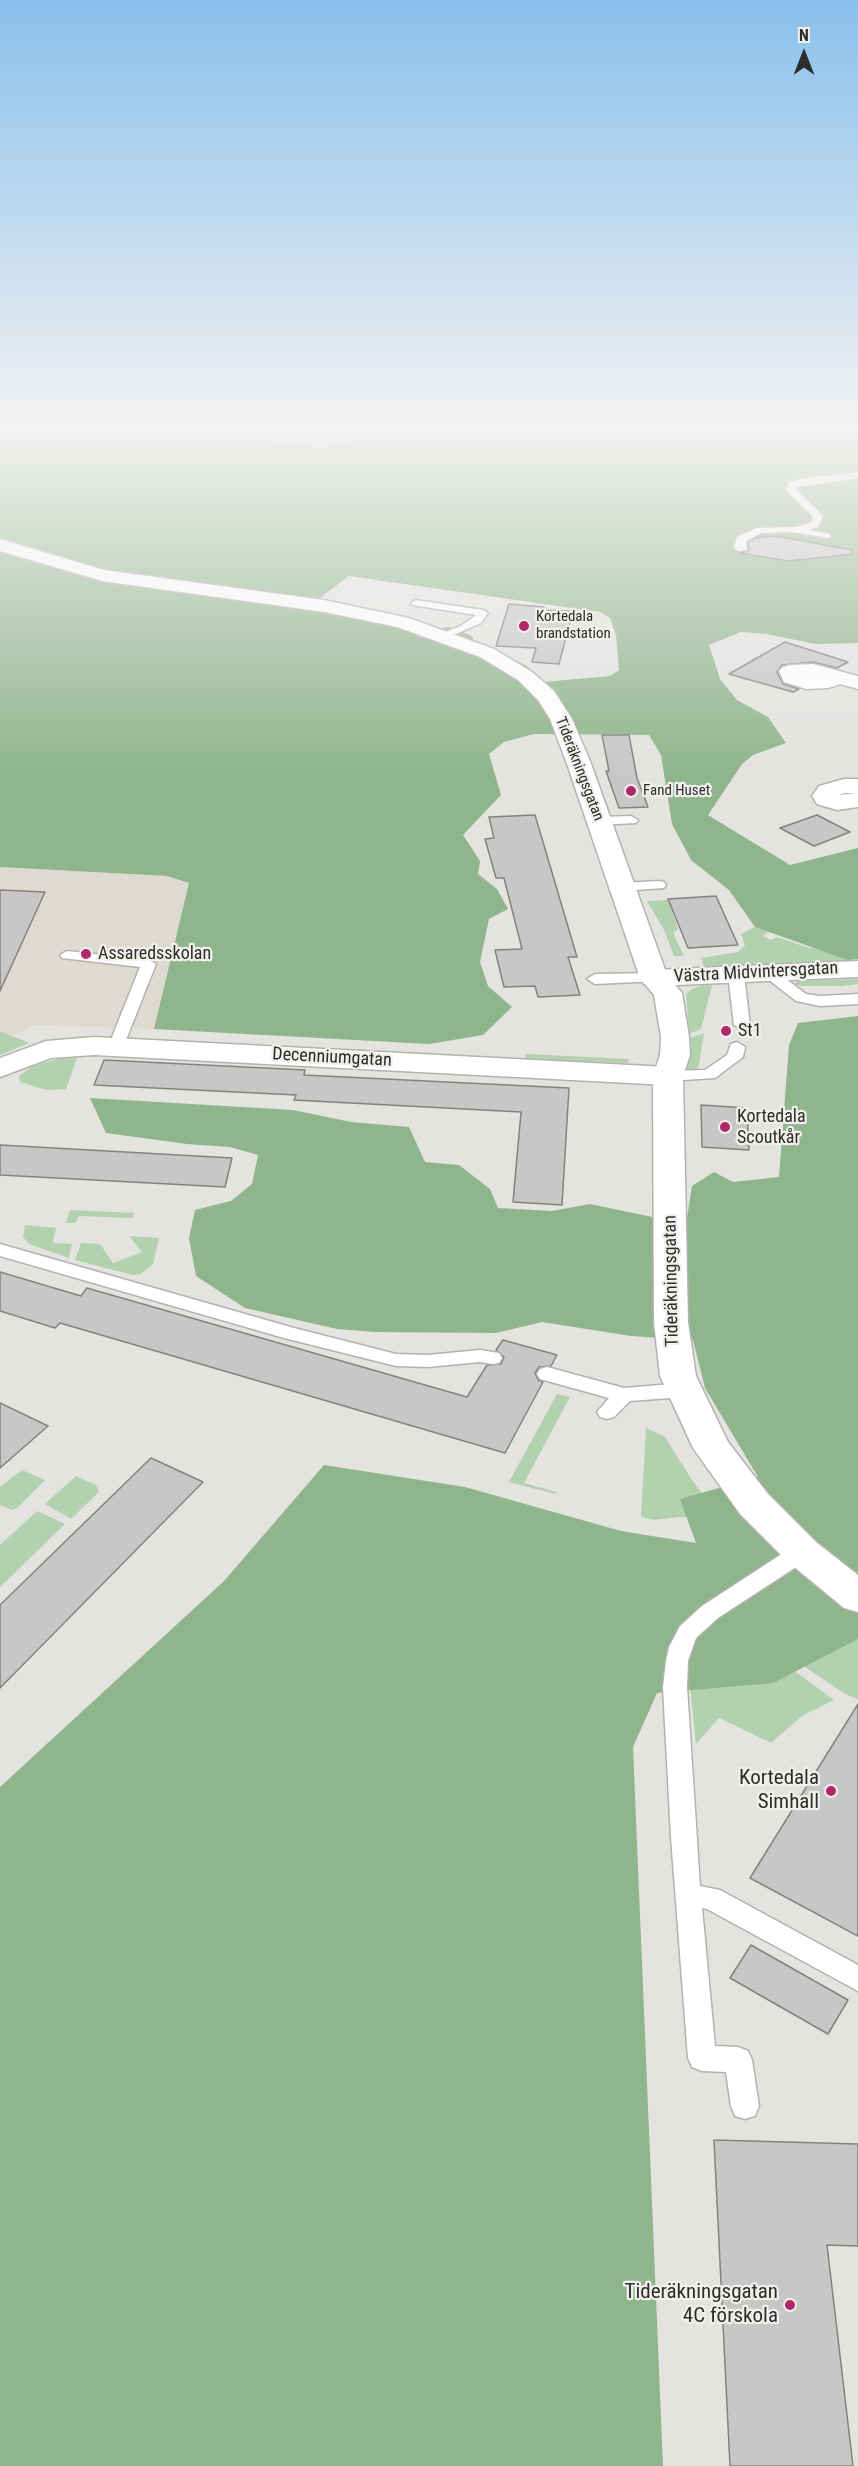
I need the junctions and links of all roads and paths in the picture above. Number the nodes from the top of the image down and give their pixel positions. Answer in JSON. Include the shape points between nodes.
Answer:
{"nodes":[{"id":1,"x":740,"y":544,"type":"edge"},
{"id":2,"x":0,"y":545,"type":"edge"},
{"id":3,"x":743,"y":548,"type":"dead end"},
{"id":4,"x":416,"y":603,"type":"dead end"},
{"id":5,"x":444,"y":636,"type":"junction"},
{"id":6,"x":858,"y":786,"type":"edge"},
{"id":7,"x":858,"y":800,"type":"edge"},
{"id":8,"x":631,"y":820,"type":"dead end"},
{"id":9,"x":599,"y":821,"type":"junction"},
{"id":10,"x":659,"y":885,"type":"dead end"},
{"id":11,"x":623,"y":887,"type":"junction"},
{"id":12,"x":67,"y":955,"type":"dead end"},
{"id":13,"x":858,"y":969,"type":"edge"},
{"id":14,"x":769,"y":973,"type":"junction"},
{"id":15,"x":736,"y":975,"type":"junction"},
{"id":16,"x":595,"y":978,"type":"dead end"},
{"id":17,"x":654,"y":978,"type":"junction"},
{"id":18,"x":858,"y":999,"type":"edge"},
{"id":19,"x":742,"y":1025,"type":"dead end"},
{"id":20,"x":116,"y":1047,"type":"junction"},
{"id":21,"x":737,"y":1047,"type":"dead end"},
{"id":22,"x":0,"y":1068,"type":"edge"},
{"id":23,"x":668,"y":1076,"type":"junction"},
{"id":24,"x":0,"y":1250,"type":"edge"},
{"id":25,"x":492,"y":1358,"type":"dead end"},
{"id":26,"x":547,"y":1374,"type":"dead end"},
{"id":27,"x":684,"y":1390,"type":"junction"},
{"id":28,"x":624,"y":1395,"type":"junction"},
{"id":29,"x":607,"y":1412,"type":"dead end"},
{"id":30,"x":802,"y":1552,"type":"junction"},
{"id":31,"x":858,"y":1597,"type":"edge"},
{"id":32,"x":689,"y":1896,"type":"junction"},
{"id":33,"x":858,"y":1979,"type":"edge"},
{"id":34,"x":745,"y":2106,"type":"dead end"}],
"edges":[{"from":1,"to":3,"type":"lane","via":[[739,548]]},
{"from":2,"to":5,"type":"street","name":"Tideräkningsgatan","via":[[102,575],[333,607]]},
{"from":4,"to":5,"type":"lane","via":[[483,613],[471,624]]},
{"from":5,"to":9,"type":"street","name":"Tideräkningsgatan","via":[[510,665],[546,696],[561,719]]},
{"from":6,"to":7,"type":"street","via":[[827,791],[824,796],[837,803]]},
{"from":8,"to":9,"type":"lane"},
{"from":9,"to":11,"type":"street","name":"Tideräkningsgatan"},
{"from":10,"to":11,"type":"lane"},
{"from":11,"to":17,"type":"street","name":"Tideräkningsgatan"},
{"from":12,"to":20,"type":"lane","via":[[149,964]]},
{"from":13,"to":14,"type":"street","name":"Västra Midvintersgatan"},
{"from":14,"to":15,"type":"street","name":"Västra Midvintersgatan"},
{"from":14,"to":18,"type":"lane","via":[[801,998]]},
{"from":15,"to":17,"type":"street","name":"Västra Midvintersgatan"},
{"from":15,"to":19,"type":"lane"},
{"from":16,"to":17,"type":"lane"},
{"from":17,"to":23,"type":"street","name":"Tideräkningsgatan","via":[[651,995],[655,1053]]},
{"from":20,"to":22,"type":"street","name":"Decenniumgatan","via":[[57,1048]]},
{"from":20,"to":23,"type":"street","name":"Decenniumgatan"},
{"from":21,"to":23,"type":"lane","via":[[735,1057],[709,1075]]},
{"from":23,"to":27,"type":"street","name":"Tideräkningsgatan","via":[[671,1322],[674,1359]]},
{"from":24,"to":25,"type":"lane","via":[[291,1334],[396,1360]]},
{"from":26,"to":28,"type":"lane"},
{"from":27,"to":28,"type":"lane"},
{"from":27,"to":30,"type":"street","name":"Tideräkningsgatan","via":[[711,1448],[754,1504]]},
{"from":28,"to":29,"type":"lane"},
{"from":30,"to":31,"type":"street","name":"Tideräkningsgatan"},
{"from":30,"to":32,"type":"lane","via":[[710,1612],[688,1632],[680,1647],[675,1687]]},
{"from":32,"to":33,"type":"lane","via":[[711,1898]]},
{"from":32,"to":34,"type":"lane","via":[[702,2058],[738,2060]]}]}
